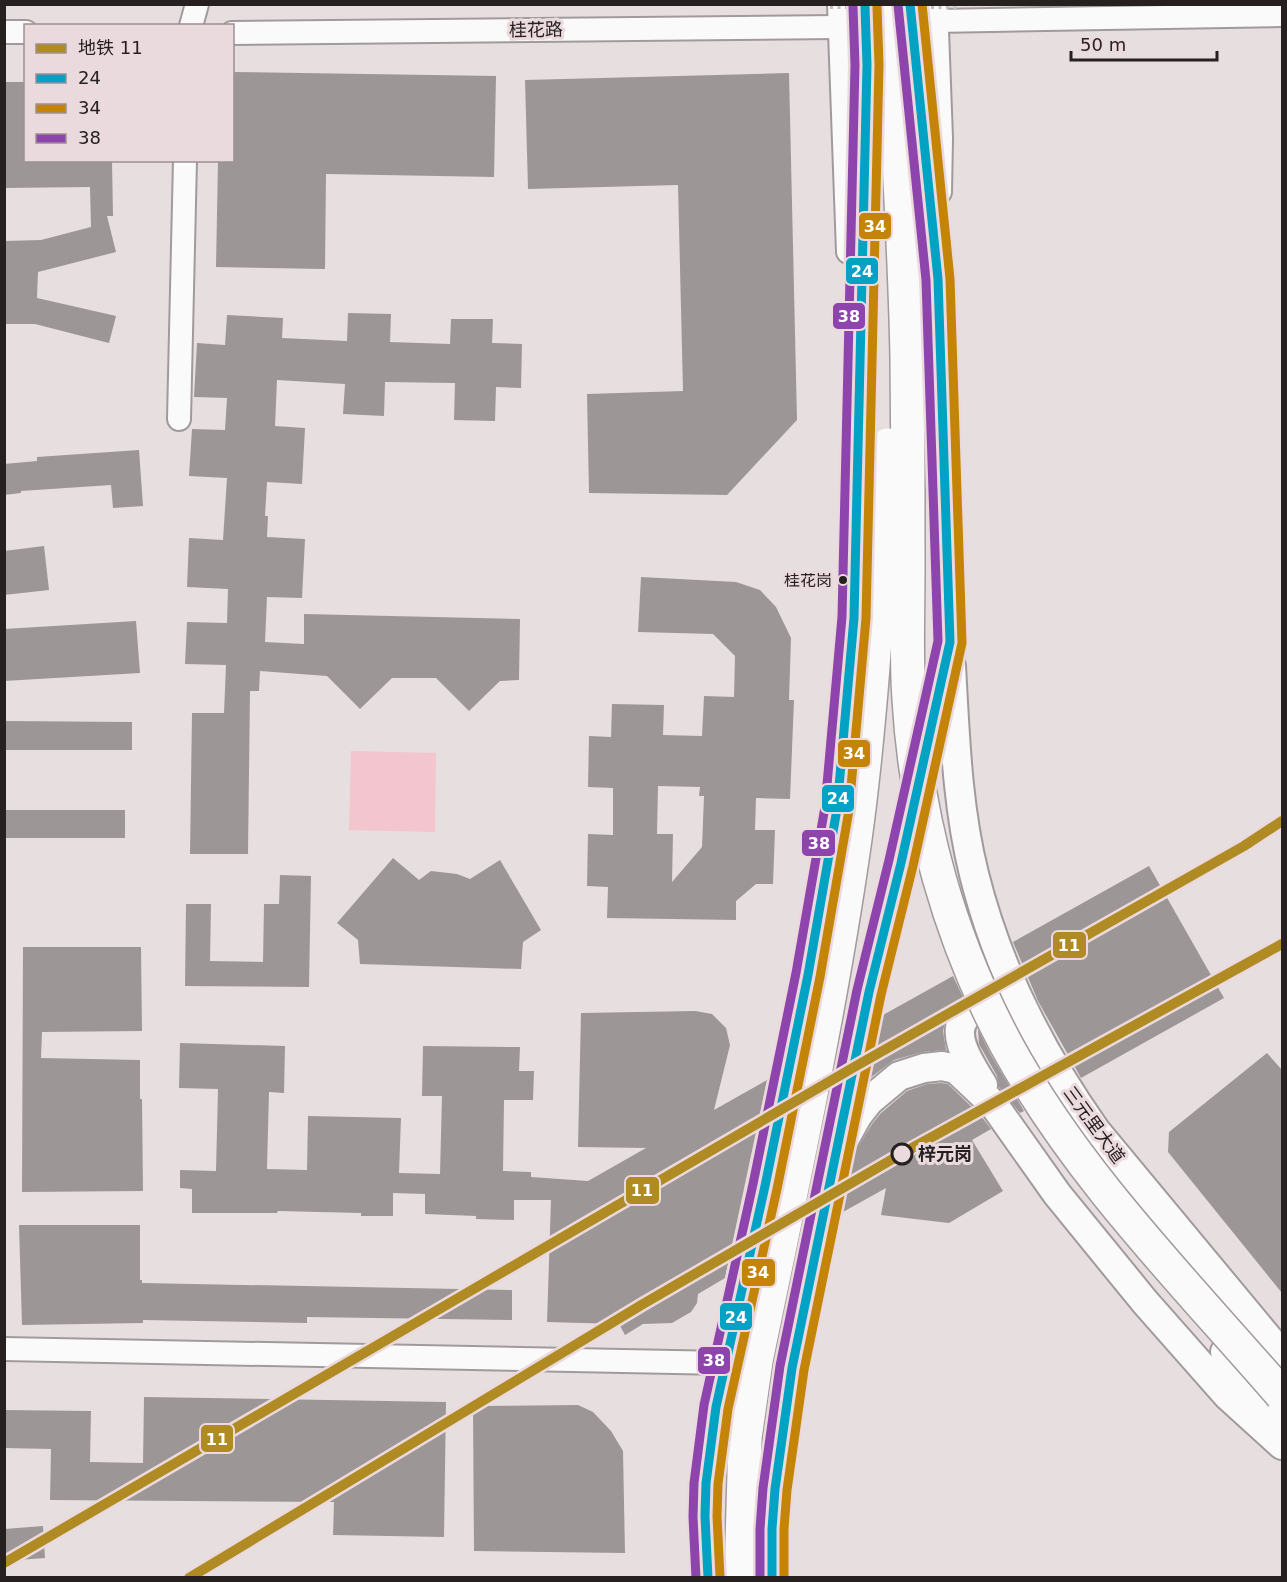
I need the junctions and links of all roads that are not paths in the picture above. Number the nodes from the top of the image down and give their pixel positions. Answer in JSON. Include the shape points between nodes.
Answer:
{"nodes":[{"id":1,"x":197,"y":4,"type":"edge"},
{"id":2,"x":839,"y":4,"type":"edge"},
{"id":3,"x":865,"y":4,"type":"edge"},
{"id":4,"x":891,"y":4,"type":"edge"},
{"id":5,"x":928,"y":10,"type":"edge"},
{"id":6,"x":1282,"y":15,"type":"edge"},
{"id":7,"x":192,"y":24,"type":"edge"},
{"id":8,"x":839,"y":27,"type":"junction"},
{"id":9,"x":4,"y":32,"type":"edge"},
{"id":10,"x":24,"y":32,"type":"edge"},
{"id":11,"x":234,"y":33,"type":"edge"},
{"id":12,"x":867,"y":65,"type":"junction"},
{"id":13,"x":900,"y":155,"type":"junction"},
{"id":14,"x":185,"y":162,"type":"edge"},
{"id":15,"x":179,"y":419,"type":"dead end"},
{"id":16,"x":896,"y":477,"type":"dead end"},
{"id":17,"x":857,"y":492,"type":"junction"},
{"id":18,"x":950,"y":642,"type":"junction"},
{"id":19,"x":851,"y":657,"type":"junction"},
{"id":20,"x":808,"y":975,"type":"junction"},
{"id":21,"x":869,"y":993,"type":"junction"},
{"id":22,"x":1033,"y":1029,"type":"junction"},
{"id":23,"x":994,"y":1105,"type":"junction"},
{"id":24,"x":833,"y":1166,"type":"junction"},
{"id":25,"x":1074,"y":1175,"type":"dead end"},
{"id":26,"x":4,"y":1349,"type":"edge"},
{"id":27,"x":1282,"y":1355,"type":"edge"},
{"id":28,"x":740,"y":1362,"type":"junction"},
{"id":29,"x":1282,"y":1395,"type":"edge"},
{"id":30,"x":1282,"y":1425,"type":"edge"},
{"id":31,"x":1282,"y":1445,"type":"edge"},
{"id":32,"x":708,"y":1578,"type":"edge"},
{"id":33,"x":741,"y":1578,"type":"edge"},
{"id":34,"x":772,"y":1578,"type":"edge"}],
"edges":[{"from":1,"to":7,"type":"street"},
{"from":2,"to":8,"type":"street"},
{"from":3,"to":12,"type":"highway"},
{"from":4,"to":13,"type":"highway","bridge":true},
{"from":5,"to":6,"type":"street"},
{"from":5,"to":18,"type":"highway","via":[[921,120],[940,320]]},
{"from":8,"to":11,"type":"street","name":"桂花路"},
{"from":8,"to":17,"type":"street"},
{"from":9,"to":10,"type":"street"},
{"from":12,"to":16,"type":"main road","via":[[887,181],[892,240]]},
{"from":12,"to":17,"type":"highway"},
{"from":13,"to":28,"type":"highway","bridge":true,"via":[[880,574],[857,817],[822,1042]]},
{"from":13,"to":29,"type":"highway","bridge":true,"via":[[907,355],[909,700],[923,811],[952,922],[1001,1035],[1061,1133],[1113,1200]]},
{"from":14,"to":15,"type":"street"},
{"from":17,"to":19,"type":"highway"},
{"from":18,"to":19,"type":"highway","via":[[910,672],[890,676],[868,672]]},
{"from":18,"to":21,"type":"highway"},
{"from":18,"to":22,"type":"main road","name":"三元里大道","via":[[960,791],[973,872],[984,912]]},
{"from":19,"to":20,"type":"highway","via":[[837,809]]},
{"from":20,"to":21,"type":"highway","via":[[824,962],[851,963],[867,980]]},
{"from":20,"to":28,"type":"highway","via":[[765,1186]]},
{"from":21,"to":24,"type":"highway"},
{"from":22,"to":23,"type":"main road","via":[[1015,1008],[1003,1002],[980,1005],[963,1018],[963,1048]]},
{"from":22,"to":27,"type":"main road","name":"三元里大道","via":[[1096,1131]]},
{"from":23,"to":24,"type":"main road","via":[[956,1069],[924,1068],[899,1076],[858,1115]]},
{"from":23,"to":31,"type":"main road","via":[[1063,1202],[1144,1302],[1228,1396]]},
{"from":24,"to":34,"type":"highway","via":[[779,1450]]},
{"from":25,"to":30,"type":"main road"},
{"from":26,"to":28,"type":"street"},
{"from":28,"to":32,"type":"highway","via":[[710,1445],[705,1516]]},
{"from":28,"to":33,"type":"highway","via":[[745,1438]]}]}
